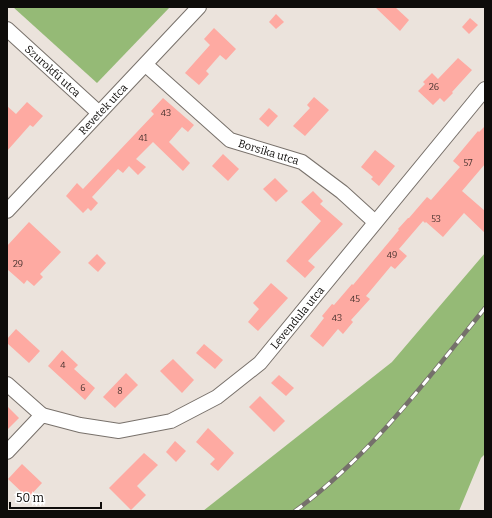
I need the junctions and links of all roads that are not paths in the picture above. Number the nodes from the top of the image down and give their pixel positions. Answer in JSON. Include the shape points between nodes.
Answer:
{"nodes":[{"id":1,"x":199,"y":7,"type":"edge"},
{"id":2,"x":7,"y":29,"type":"edge"},
{"id":3,"x":146,"y":65,"type":"junction"},
{"id":4,"x":485,"y":89,"type":"edge"},
{"id":5,"x":99,"y":113,"type":"junction"},
{"id":6,"x":7,"y":211,"type":"edge"},
{"id":7,"x":375,"y":222,"type":"junction"},
{"id":8,"x":7,"y":384,"type":"edge"},
{"id":9,"x":42,"y":415,"type":"junction"},
{"id":10,"x":7,"y":452,"type":"edge"}],
"edges":[{"from":1,"to":3,"type":"street","name":"Revetek utca"},
{"from":2,"to":5,"type":"street","name":"Szurokfű utca"},
{"from":3,"to":5,"type":"street","name":"Revetek utca"},
{"from":3,"to":7,"type":"street","name":"Borsika utca","via":[[230,140],[302,162],[342,192]]},
{"from":4,"to":7,"type":"street","name":"Levendula utca"},
{"from":5,"to":6,"type":"street","name":"Revetek utca"},
{"from":7,"to":9,"type":"street","name":"Levendula utca","via":[[260,363],[217,397],[171,421],[119,431],[80,425]]},
{"from":8,"to":9,"type":"street","name":"Levendula utca"},
{"from":9,"to":10,"type":"street"}]}
